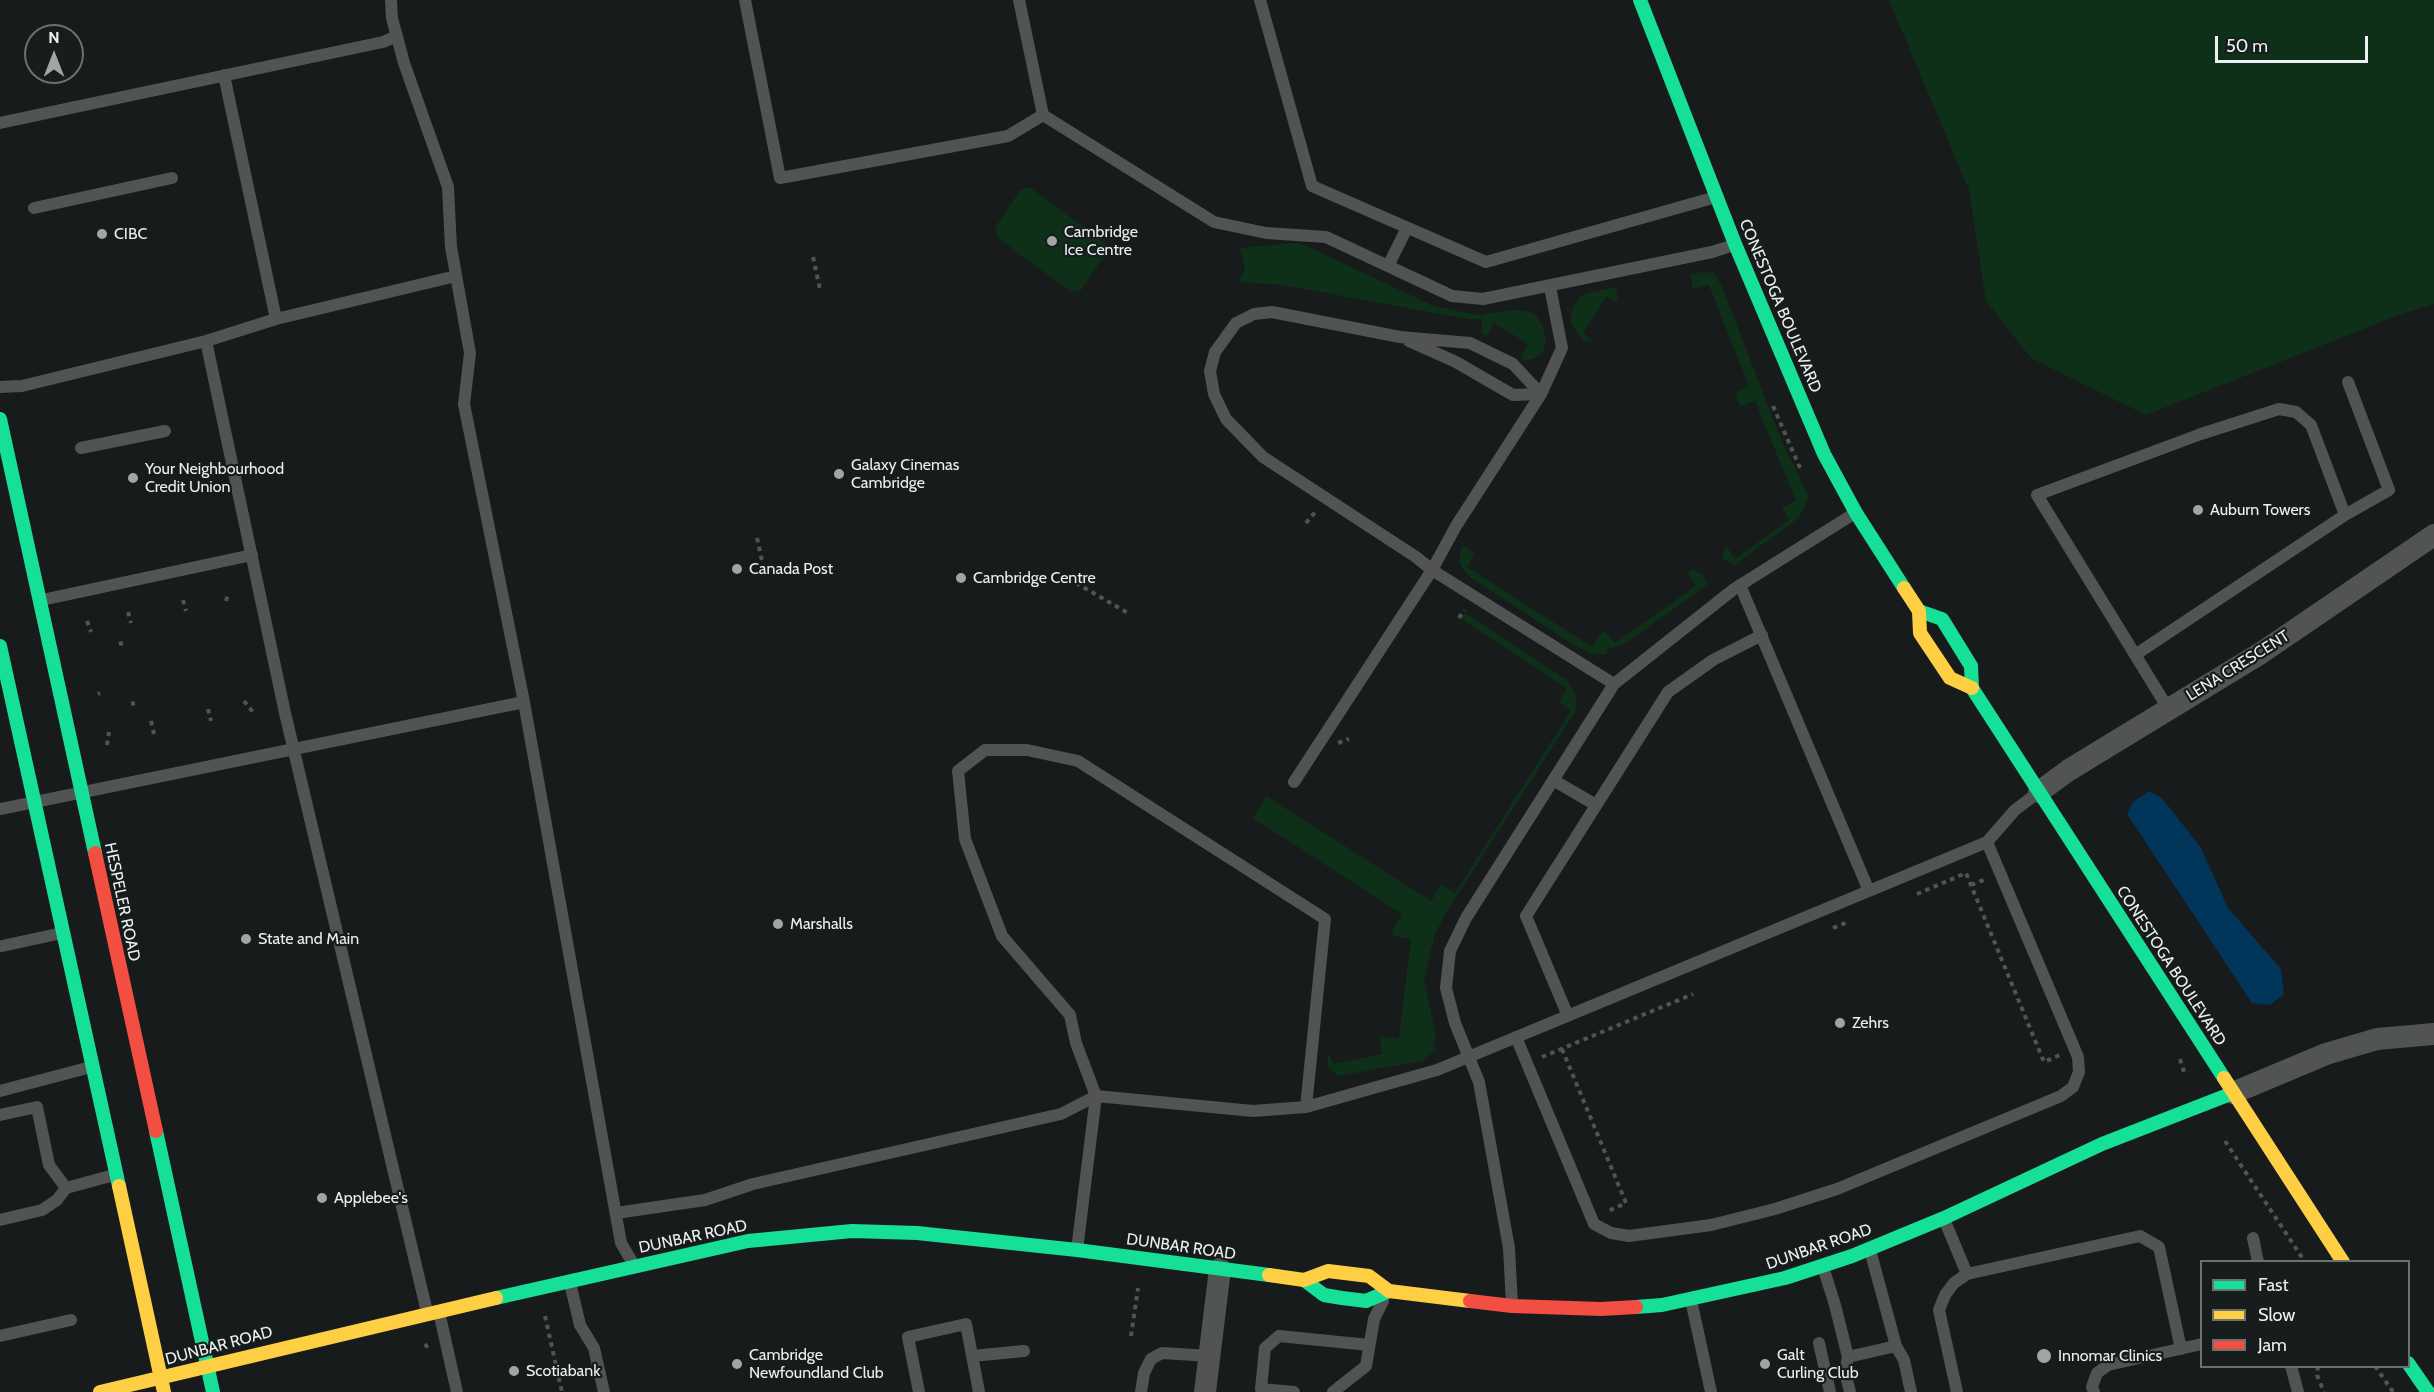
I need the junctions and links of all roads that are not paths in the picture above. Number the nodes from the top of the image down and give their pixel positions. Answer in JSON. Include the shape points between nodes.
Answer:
{"nodes":[{"id":1,"x":391,"y":0,"type":"edge"},
{"id":2,"x":745,"y":0,"type":"edge"},
{"id":3,"x":1019,"y":0,"type":"edge"},
{"id":4,"x":1260,"y":0,"type":"edge"},
{"id":5,"x":1640,"y":0,"type":"edge"},
{"id":6,"x":397,"y":36,"type":"junction"},
{"id":7,"x":224,"y":75,"type":"junction"},
{"id":8,"x":1043,"y":115,"type":"junction"},
{"id":9,"x":0,"y":123,"type":"edge"},
{"id":10,"x":172,"y":178,"type":"dead end"},
{"id":11,"x":1717,"y":197,"type":"junction"},
{"id":12,"x":34,"y":208,"type":"dead end"},
{"id":13,"x":1407,"y":228,"type":"junction"},
{"id":14,"x":1736,"y":244,"type":"junction"},
{"id":15,"x":1388,"y":266,"type":"junction"},
{"id":16,"x":456,"y":276,"type":"junction"},
{"id":17,"x":1551,"y":286,"type":"junction"},
{"id":18,"x":276,"y":319,"type":"junction"},
{"id":19,"x":1400,"y":337,"type":"junction"},
{"id":20,"x":206,"y":341,"type":"junction"},
{"id":21,"x":2348,"y":382,"type":"dead end"},
{"id":22,"x":0,"y":387,"type":"edge"},
{"id":23,"x":1540,"y":394,"type":"junction"},
{"id":24,"x":0,"y":419,"type":"edge"},
{"id":25,"x":165,"y":431,"type":"dead end"},
{"id":26,"x":81,"y":448,"type":"dead end"},
{"id":27,"x":1856,"y":513,"type":"junction"},
{"id":28,"x":2345,"y":515,"type":"junction"},
{"id":29,"x":2434,"y":535,"type":"edge"},
{"id":30,"x":252,"y":555,"type":"junction"},
{"id":31,"x":1432,"y":570,"type":"junction"},
{"id":32,"x":1740,"y":585,"type":"junction"},
{"id":33,"x":40,"y":601,"type":"junction"},
{"id":34,"x":1919,"y":611,"type":"junction"},
{"id":35,"x":1761,"y":635,"type":"junction"},
{"id":36,"x":0,"y":646,"type":"edge"},
{"id":37,"x":2135,"y":655,"type":"junction"},
{"id":38,"x":1614,"y":684,"type":"junction"},
{"id":39,"x":4,"y":686,"type":"edge"},
{"id":40,"x":1972,"y":688,"type":"junction"},
{"id":41,"x":524,"y":702,"type":"junction"},
{"id":42,"x":2169,"y":710,"type":"junction"},
{"id":43,"x":294,"y":747,"type":"junction"},
{"id":44,"x":1553,"y":780,"type":"junction"},
{"id":45,"x":1294,"y":782,"type":"dead end"},
{"id":46,"x":81,"y":792,"type":"junction"},
{"id":47,"x":2039,"y":792,"type":"junction"},
{"id":48,"x":33,"y":802,"type":"junction"},
{"id":49,"x":1596,"y":806,"type":"junction"},
{"id":50,"x":0,"y":809,"type":"edge"},
{"id":51,"x":1988,"y":842,"type":"junction"},
{"id":52,"x":1869,"y":891,"type":"junction"},
{"id":53,"x":62,"y":933,"type":"junction"},
{"id":54,"x":0,"y":943,"type":"edge"},
{"id":55,"x":1568,"y":1016,"type":"junction"},
{"id":56,"x":2434,"y":1034,"type":"edge"},
{"id":57,"x":1516,"y":1037,"type":"junction"},
{"id":58,"x":1469,"y":1057,"type":"junction"},
{"id":59,"x":92,"y":1067,"type":"junction"},
{"id":60,"x":0,"y":1092,"type":"edge"},
{"id":61,"x":2234,"y":1093,"type":"junction"},
{"id":62,"x":1096,"y":1096,"type":"junction"},
{"id":63,"x":1306,"y":1107,"type":"junction"},
{"id":64,"x":0,"y":1115,"type":"edge"},
{"id":65,"x":115,"y":1174,"type":"junction"},
{"id":66,"x":66,"y":1188,"type":"junction"},
{"id":67,"x":616,"y":1212,"type":"junction"},
{"id":68,"x":1944,"y":1218,"type":"junction"},
{"id":69,"x":0,"y":1220,"type":"edge"},
{"id":70,"x":2253,"y":1238,"type":"dead end"},
{"id":71,"x":1870,"y":1249,"type":"junction"},
{"id":72,"x":1077,"y":1250,"type":"junction"},
{"id":73,"x":2258,"y":1260,"type":"edge"},
{"id":74,"x":2342,"y":1260,"type":"edge"},
{"id":75,"x":634,"y":1266,"type":"junction"},
{"id":76,"x":1822,"y":1266,"type":"junction"},
{"id":77,"x":1220,"y":1269,"type":"junction"},
{"id":78,"x":1967,"y":1274,"type":"junction"},
{"id":79,"x":570,"y":1280,"type":"junction"},
{"id":80,"x":1304,"y":1280,"type":"junction"},
{"id":81,"x":1389,"y":1291,"type":"junction"},
{"id":82,"x":1691,"y":1300,"type":"junction"},
{"id":83,"x":1512,"y":1306,"type":"junction"},
{"id":84,"x":433,"y":1312,"type":"junction"},
{"id":85,"x":71,"y":1320,"type":"dead end"},
{"id":86,"x":0,"y":1336,"type":"edge"},
{"id":87,"x":1819,"y":1343,"type":"dead end"},
{"id":88,"x":2200,"y":1344,"type":"edge"},
{"id":89,"x":1370,"y":1345,"type":"junction"},
{"id":90,"x":1896,"y":1346,"type":"junction"},
{"id":91,"x":2181,"y":1348,"type":"junction"},
{"id":92,"x":1024,"y":1351,"type":"dead end"},
{"id":93,"x":972,"y":1356,"type":"junction"},
{"id":94,"x":1210,"y":1356,"type":"junction"},
{"id":95,"x":1848,"y":1357,"type":"junction"},
{"id":96,"x":2410,"y":1365,"type":"edge"},
{"id":97,"x":207,"y":1366,"type":"junction"},
{"id":98,"x":2292,"y":1368,"type":"edge"},
{"id":99,"x":163,"y":1385,"type":"edge"},
{"id":100,"x":100,"y":1392,"type":"edge"},
{"id":101,"x":213,"y":1392,"type":"edge"},
{"id":102,"x":457,"y":1392,"type":"edge"},
{"id":103,"x":604,"y":1392,"type":"edge"},
{"id":104,"x":919,"y":1392,"type":"edge"},
{"id":105,"x":979,"y":1392,"type":"edge"},
{"id":106,"x":1141,"y":1392,"type":"edge"},
{"id":107,"x":1205,"y":1392,"type":"edge"},
{"id":108,"x":1294,"y":1392,"type":"edge"},
{"id":109,"x":1333,"y":1392,"type":"edge"},
{"id":110,"x":1711,"y":1392,"type":"edge"},
{"id":111,"x":1830,"y":1392,"type":"edge"},
{"id":112,"x":1850,"y":1392,"type":"edge"},
{"id":113,"x":1911,"y":1392,"type":"edge"},
{"id":114,"x":1957,"y":1392,"type":"edge"},
{"id":115,"x":2094,"y":1392,"type":"edge"},
{"id":116,"x":2298,"y":1392,"type":"edge"},
{"id":117,"x":2428,"y":1392,"type":"edge"}],
"edges":[{"from":1,"to":6,"type":"lane"},
{"from":2,"to":8,"type":"lane","via":[[780,178],[1008,136]]},
{"from":3,"to":8,"type":"lane"},
{"from":4,"to":13,"type":"lane","via":[[1312,186]]},
{"from":5,"to":11,"type":"street","name":"CONESTOGA BOULEVARD"},
{"from":6,"to":7,"type":"lane"},
{"from":6,"to":16,"type":"lane","via":[[448,187]]},
{"from":7,"to":9,"type":"lane"},
{"from":7,"to":18,"type":"lane"},
{"from":8,"to":15,"type":"lane","via":[[1214,222],[1266,233],[1326,237]]},
{"from":10,"to":12,"type":"lane"},
{"from":11,"to":13,"type":"lane","via":[[1485,262]]},
{"from":11,"to":14,"type":"street","name":"CONESTOGA BOULEVARD"},
{"from":13,"to":15,"type":"lane"},
{"from":14,"to":17,"type":"lane"},
{"from":14,"to":27,"type":"street","name":"CONESTOGA BOULEVARD","via":[[1824,454]]},
{"from":15,"to":17,"type":"lane","via":[[1452,296],[1483,299]]},
{"from":16,"to":18,"type":"lane"},
{"from":16,"to":41,"type":"lane","via":[[470,353],[464,404]]},
{"from":17,"to":23,"type":"lane","via":[[1562,348]]},
{"from":18,"to":20,"type":"lane"},
{"from":19,"to":23,"type":"lane","via":[[1456,362],[1513,395]]},
{"from":19,"to":23,"type":"lane","via":[[1470,343],[1513,364]]},
{"from":19,"to":31,"type":"lane","via":[[1289,314],[1254,314],[1236,323],[1225,337],[1215,352],[1210,371],[1214,394],[1226,419],[1263,457]]},
{"from":20,"to":22,"type":"lane","via":[[22,386]]},
{"from":20,"to":30,"type":"lane"},
{"from":21,"to":28,"type":"lane","via":[[2389,490]]},
{"from":23,"to":31,"type":"lane"},
{"from":24,"to":33,"type":"street","name":"HESPELER ROAD"},
{"from":25,"to":26,"type":"lane"},
{"from":27,"to":32,"type":"lane"},
{"from":27,"to":34,"type":"street","name":"CONESTOGA BOULEVARD"},
{"from":28,"to":37,"type":"lane"},
{"from":28,"to":37,"type":"lane","via":[[2311,425],[2296,412],[2279,409],[2037,495]]},
{"from":29,"to":42,"type":"street","name":"LENA CRESCENT","via":[[2261,653]]},
{"from":30,"to":33,"type":"lane"},
{"from":30,"to":43,"type":"lane"},
{"from":31,"to":38,"type":"lane"},
{"from":31,"to":45,"type":"lane"},
{"from":32,"to":35,"type":"lane"},
{"from":32,"to":38,"type":"lane"},
{"from":33,"to":46,"type":"street","name":"HESPELER ROAD"},
{"from":34,"to":40,"type":"street","name":"CONESTOGA BOULEVARD","via":[[1920,633],[1950,678]]},
{"from":34,"to":40,"type":"street","name":"CONESTOGA BOULEVARD","via":[[1942,620],[1971,666]]},
{"from":35,"to":49,"type":"lane","via":[[1713,660],[1668,692]]},
{"from":35,"to":52,"type":"lane"},
{"from":36,"to":39,"type":"street"},
{"from":37,"to":42,"type":"lane"},
{"from":38,"to":44,"type":"lane"},
{"from":39,"to":48,"type":"street"},
{"from":40,"to":47,"type":"street","name":"CONESTOGA BOULEVARD"},
{"from":41,"to":43,"type":"lane"},
{"from":41,"to":67,"type":"lane"},
{"from":42,"to":47,"type":"street","name":"LENA CRESCENT"},
{"from":43,"to":46,"type":"lane"},
{"from":43,"to":84,"type":"lane"},
{"from":44,"to":49,"type":"lane"},
{"from":44,"to":58,"type":"lane","via":[[1466,918],[1450,951],[1446,988]]},
{"from":46,"to":48,"type":"lane"},
{"from":46,"to":97,"type":"street","name":"HESPELER ROAD"},
{"from":47,"to":51,"type":"lane","via":[[2015,810]]},
{"from":47,"to":61,"type":"street","name":"CONESTOGA BOULEVARD"},
{"from":48,"to":50,"type":"lane"},
{"from":48,"to":53,"type":"street"},
{"from":49,"to":55,"type":"lane","via":[[1526,916]]},
{"from":51,"to":52,"type":"lane"},
{"from":51,"to":57,"type":"lane","via":[[2078,1057],[2079,1072],[2073,1087],[2061,1096],[1837,1189],[1712,1225],[1629,1236],[1611,1233],[1591,1218]]},
{"from":52,"to":55,"type":"lane"},
{"from":53,"to":54,"type":"lane"},
{"from":53,"to":59,"type":"street"},
{"from":55,"to":57,"type":"lane"},
{"from":56,"to":61,"type":"street","via":[[2377,1039],[2326,1054]]},
{"from":57,"to":58,"type":"lane"},
{"from":58,"to":63,"type":"lane","via":[[1437,1070]]},
{"from":58,"to":83,"type":"lane","via":[[1479,1082],[1509,1248]]},
{"from":59,"to":60,"type":"lane"},
{"from":59,"to":65,"type":"street"},
{"from":61,"to":68,"type":"street","name":"DUNBAR ROAD","via":[[2102,1144]]},
{"from":61,"to":74,"type":"street","name":"CONESTOGA BOULEVARD"},
{"from":62,"to":63,"type":"lane","via":[[1253,1111]]},
{"from":62,"to":63,"type":"lane","via":[[1070,1015],[1002,936],[965,839],[958,771],[985,750],[1027,750],[1078,761],[1325,919]]},
{"from":62,"to":67,"type":"lane","via":[[1061,1114],[753,1184],[705,1200]]},
{"from":62,"to":72,"type":"lane"},
{"from":64,"to":66,"type":"lane","via":[[37,1107],[49,1165]]},
{"from":65,"to":66,"type":"lane"},
{"from":65,"to":99,"type":"street"},
{"from":66,"to":69,"type":"lane","via":[[42,1210]]},
{"from":67,"to":75,"type":"lane","via":[[621,1243]]},
{"from":68,"to":71,"type":"street","name":"DUNBAR ROAD"},
{"from":68,"to":78,"type":"lane"},
{"from":70,"to":73,"type":"lane"},
{"from":71,"to":76,"type":"street","name":"DUNBAR ROAD"},
{"from":71,"to":90,"type":"lane"},
{"from":72,"to":75,"type":"street","name":"DUNBAR ROAD","via":[[917,1233],[852,1231],[748,1241]]},
{"from":72,"to":77,"type":"street","name":"DUNBAR ROAD"},
{"from":75,"to":79,"type":"street","name":"DUNBAR ROAD"},
{"from":76,"to":82,"type":"street","name":"DUNBAR ROAD"},
{"from":76,"to":95,"type":"lane"},
{"from":77,"to":80,"type":"street","name":"DUNBAR ROAD"},
{"from":77,"to":94,"type":"street"},
{"from":78,"to":91,"type":"lane","via":[[2140,1236],[2147,1238],[2159,1247]]},
{"from":78,"to":114,"type":"lane","via":[[1954,1283],[1939,1310]]},
{"from":79,"to":84,"type":"street","name":"DUNBAR ROAD"},
{"from":79,"to":103,"type":"lane","via":[[580,1325],[594,1348]]},
{"from":80,"to":81,"type":"street","name":"DUNBAR ROAD","via":[[1328,1271],[1370,1276]]},
{"from":80,"to":81,"type":"street","name":"DUNBAR ROAD","via":[[1324,1295],[1366,1301]]},
{"from":81,"to":83,"type":"street","name":"DUNBAR ROAD"},
{"from":81,"to":89,"type":"lane","via":[[1374,1319]]},
{"from":82,"to":83,"type":"street","name":"DUNBAR ROAD","via":[[1601,1309]]},
{"from":82,"to":110,"type":"lane"},
{"from":84,"to":97,"type":"street","name":"DUNBAR ROAD"},
{"from":84,"to":102,"type":"lane"},
{"from":85,"to":86,"type":"lane"},
{"from":87,"to":111,"type":"lane"},
{"from":88,"to":91,"type":"lane"},
{"from":89,"to":108,"type":"lane","via":[[1280,1336],[1265,1348],[1261,1389]]},
{"from":89,"to":109,"type":"lane","via":[[1366,1366]]},
{"from":90,"to":95,"type":"lane"},
{"from":90,"to":113,"type":"lane","via":[[1904,1360]]},
{"from":91,"to":115,"type":"lane","via":[[2108,1365],[2097,1373]]},
{"from":92,"to":93,"type":"lane"},
{"from":93,"to":104,"type":"lane","via":[[966,1324],[908,1337]]},
{"from":93,"to":105,"type":"lane"},
{"from":94,"to":106,"type":"lane","via":[[1162,1353],[1151,1359]]},
{"from":94,"to":107,"type":"street"},
{"from":95,"to":112,"type":"lane","via":[[1845,1372]]},
{"from":96,"to":117,"type":"street"},
{"from":97,"to":99,"type":"street","name":"DUNBAR ROAD"},
{"from":97,"to":101,"type":"street","name":"HESPELER ROAD"},
{"from":98,"to":116,"type":"lane"},
{"from":99,"to":100,"type":"street","name":"DUNBAR ROAD"}]}
